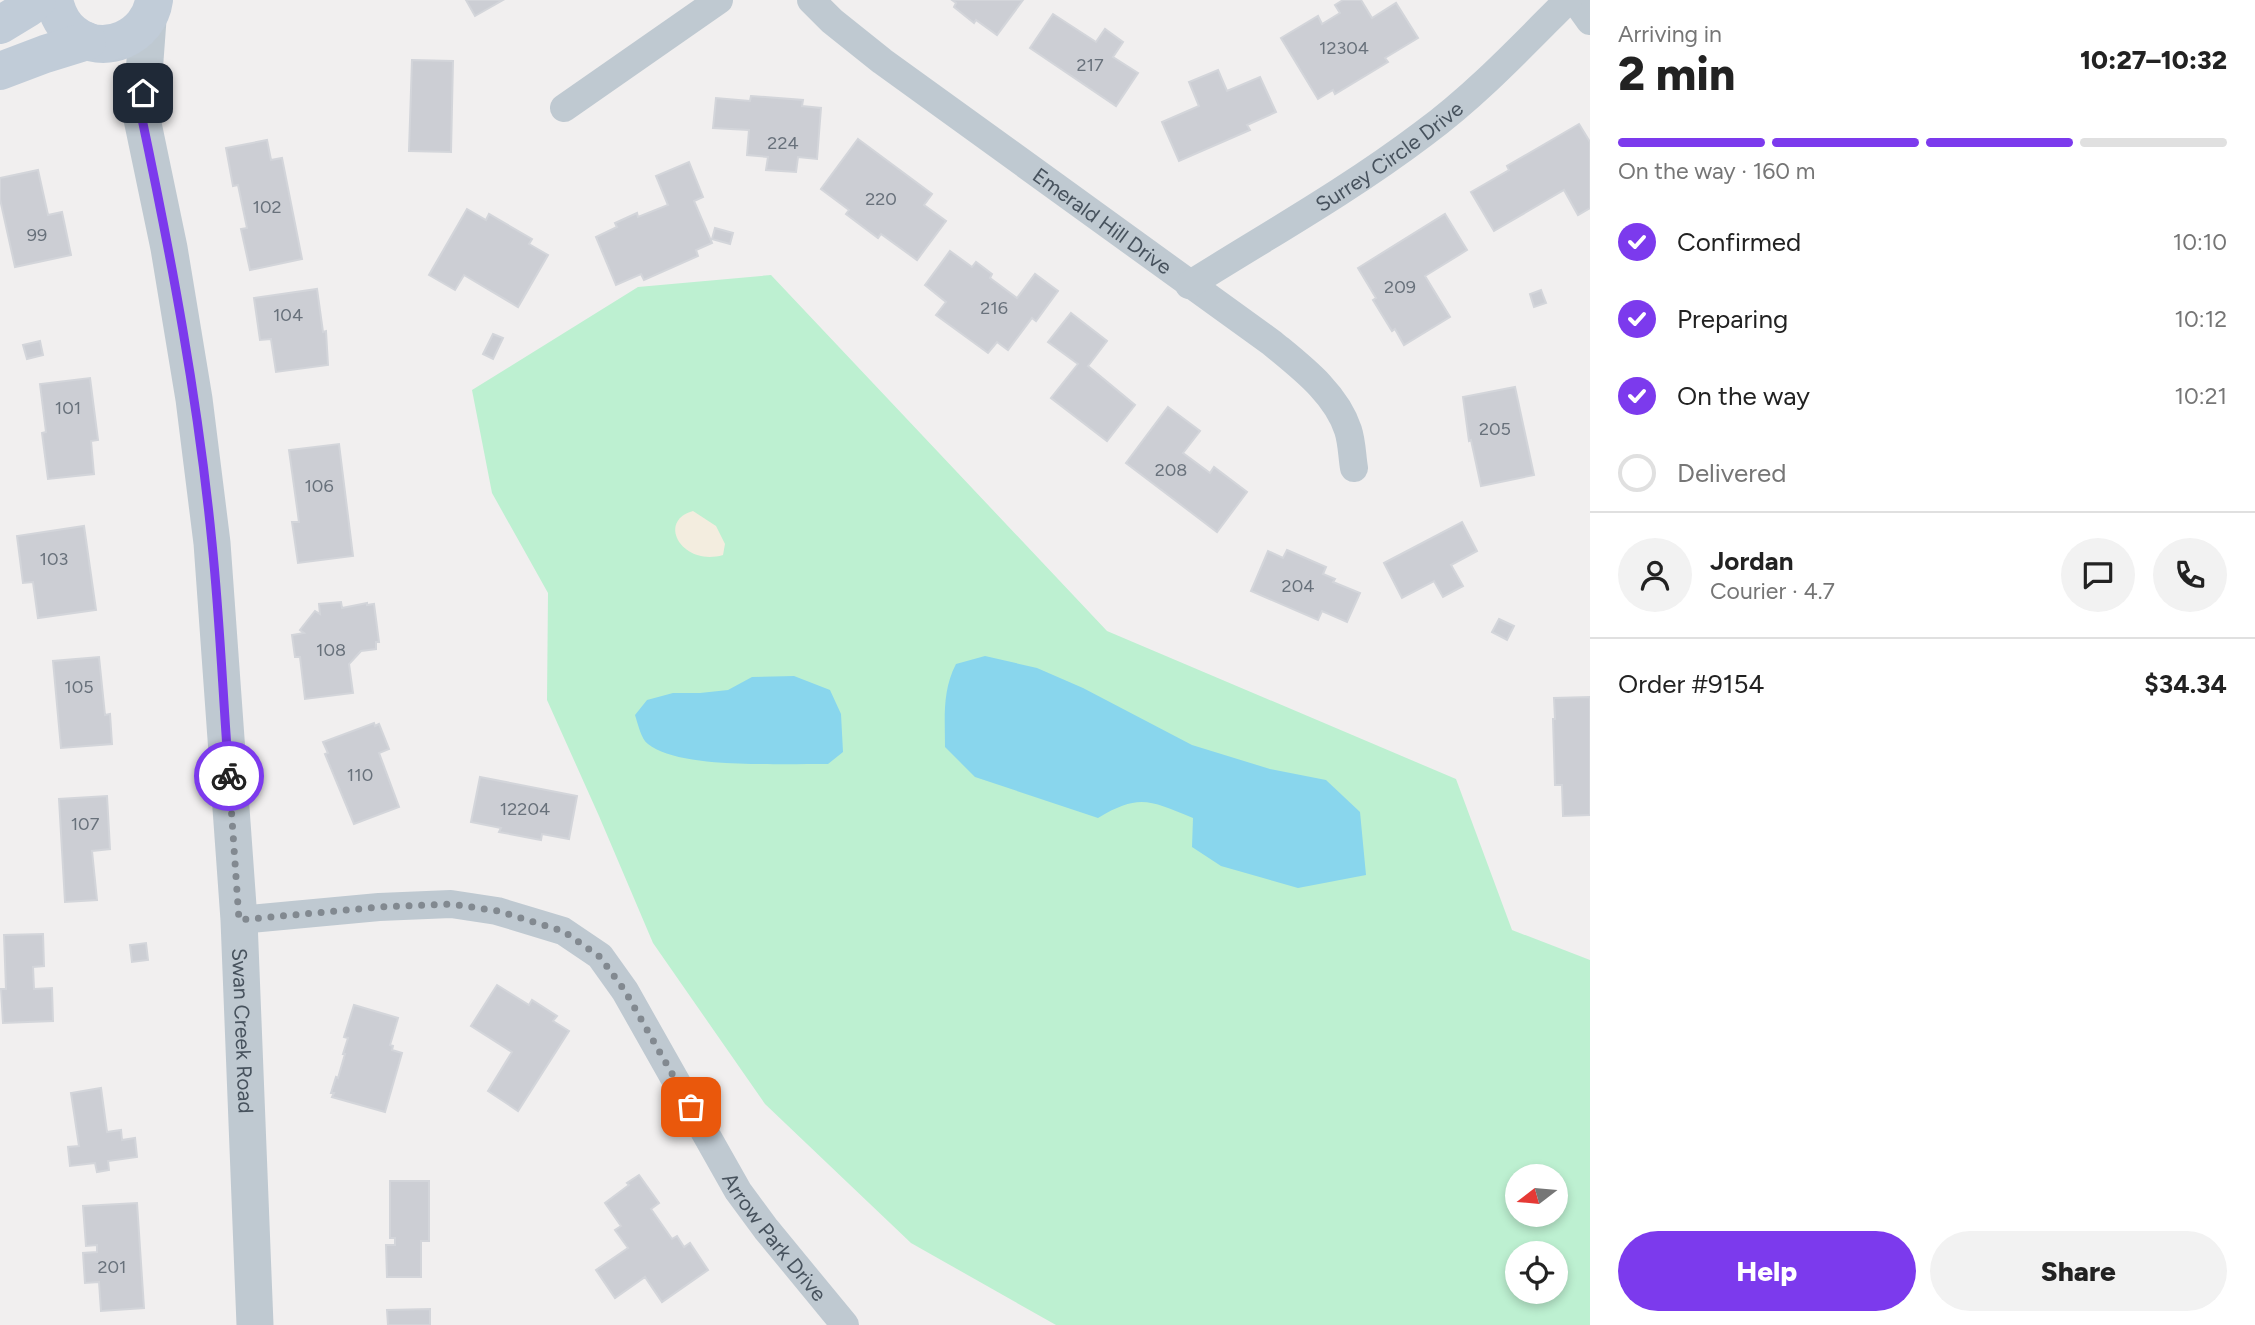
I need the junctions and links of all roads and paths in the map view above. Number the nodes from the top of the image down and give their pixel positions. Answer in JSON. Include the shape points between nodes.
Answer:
{"nodes":[{"id":1,"x":37,"y":0,"type":"edge"},
{"id":2,"x":54,"y":0,"type":"edge"},
{"id":3,"x":719,"y":0,"type":"edge"},
{"id":4,"x":811,"y":0,"type":"edge"},
{"id":5,"x":1568,"y":0,"type":"edge"},
{"id":6,"x":1575,"y":0,"type":"edge"},
{"id":7,"x":155,"y":7,"type":"edge"},
{"id":8,"x":1590,"y":21,"type":"edge"},
{"id":9,"x":0,"y":25,"type":"edge"},
{"id":10,"x":94,"y":42,"type":"junction"},
{"id":11,"x":0,"y":71,"type":"edge"},
{"id":12,"x":564,"y":108,"type":"dead end"},
{"id":13,"x":141,"y":114,"type":"junction"},
{"id":14,"x":1189,"y":285,"type":"junction"},
{"id":15,"x":1354,"y":468,"type":"dead end"},
{"id":16,"x":239,"y":920,"type":"junction"},
{"id":17,"x":255,"y":1325,"type":"edge"},
{"id":18,"x":845,"y":1325,"type":"edge"}],
"edges":[{"from":1,"to":9,"type":"main road"},
{"from":2,"to":10,"type":"main road","via":[[64,25]]},
{"from":3,"to":12,"type":"street"},
{"from":4,"to":14,"type":"street","name":"Emerald Hill Drive","via":[[881,61]]},
{"from":5,"to":14,"type":"street","name":"Surrey Circle Drive","via":[[1482,85],[1423,134]]},
{"from":6,"to":8,"type":"street"},
{"from":7,"to":10,"type":"main road","via":[[139,31],[127,38]]},
{"from":7,"to":13,"type":"street","name":"Swan Creek Road"},
{"from":10,"to":11,"type":"main road"},
{"from":10,"to":13,"type":"street","name":"Swan Creek Road","via":[[117,65]]},
{"from":13,"to":16,"type":"street","name":"Swan Creek Road","via":[[194,399],[212,543]]},
{"from":14,"to":15,"type":"street","name":"Emerald Hill Drive","via":[[1312,376],[1348,429]]},
{"from":16,"to":17,"type":"street","name":"Swan Creek Road"},
{"from":16,"to":18,"type":"street","name":"Arrow Park Drive","via":[[451,904],[498,911],[563,931],[600,957],[618,982],[738,1191]]}]}
